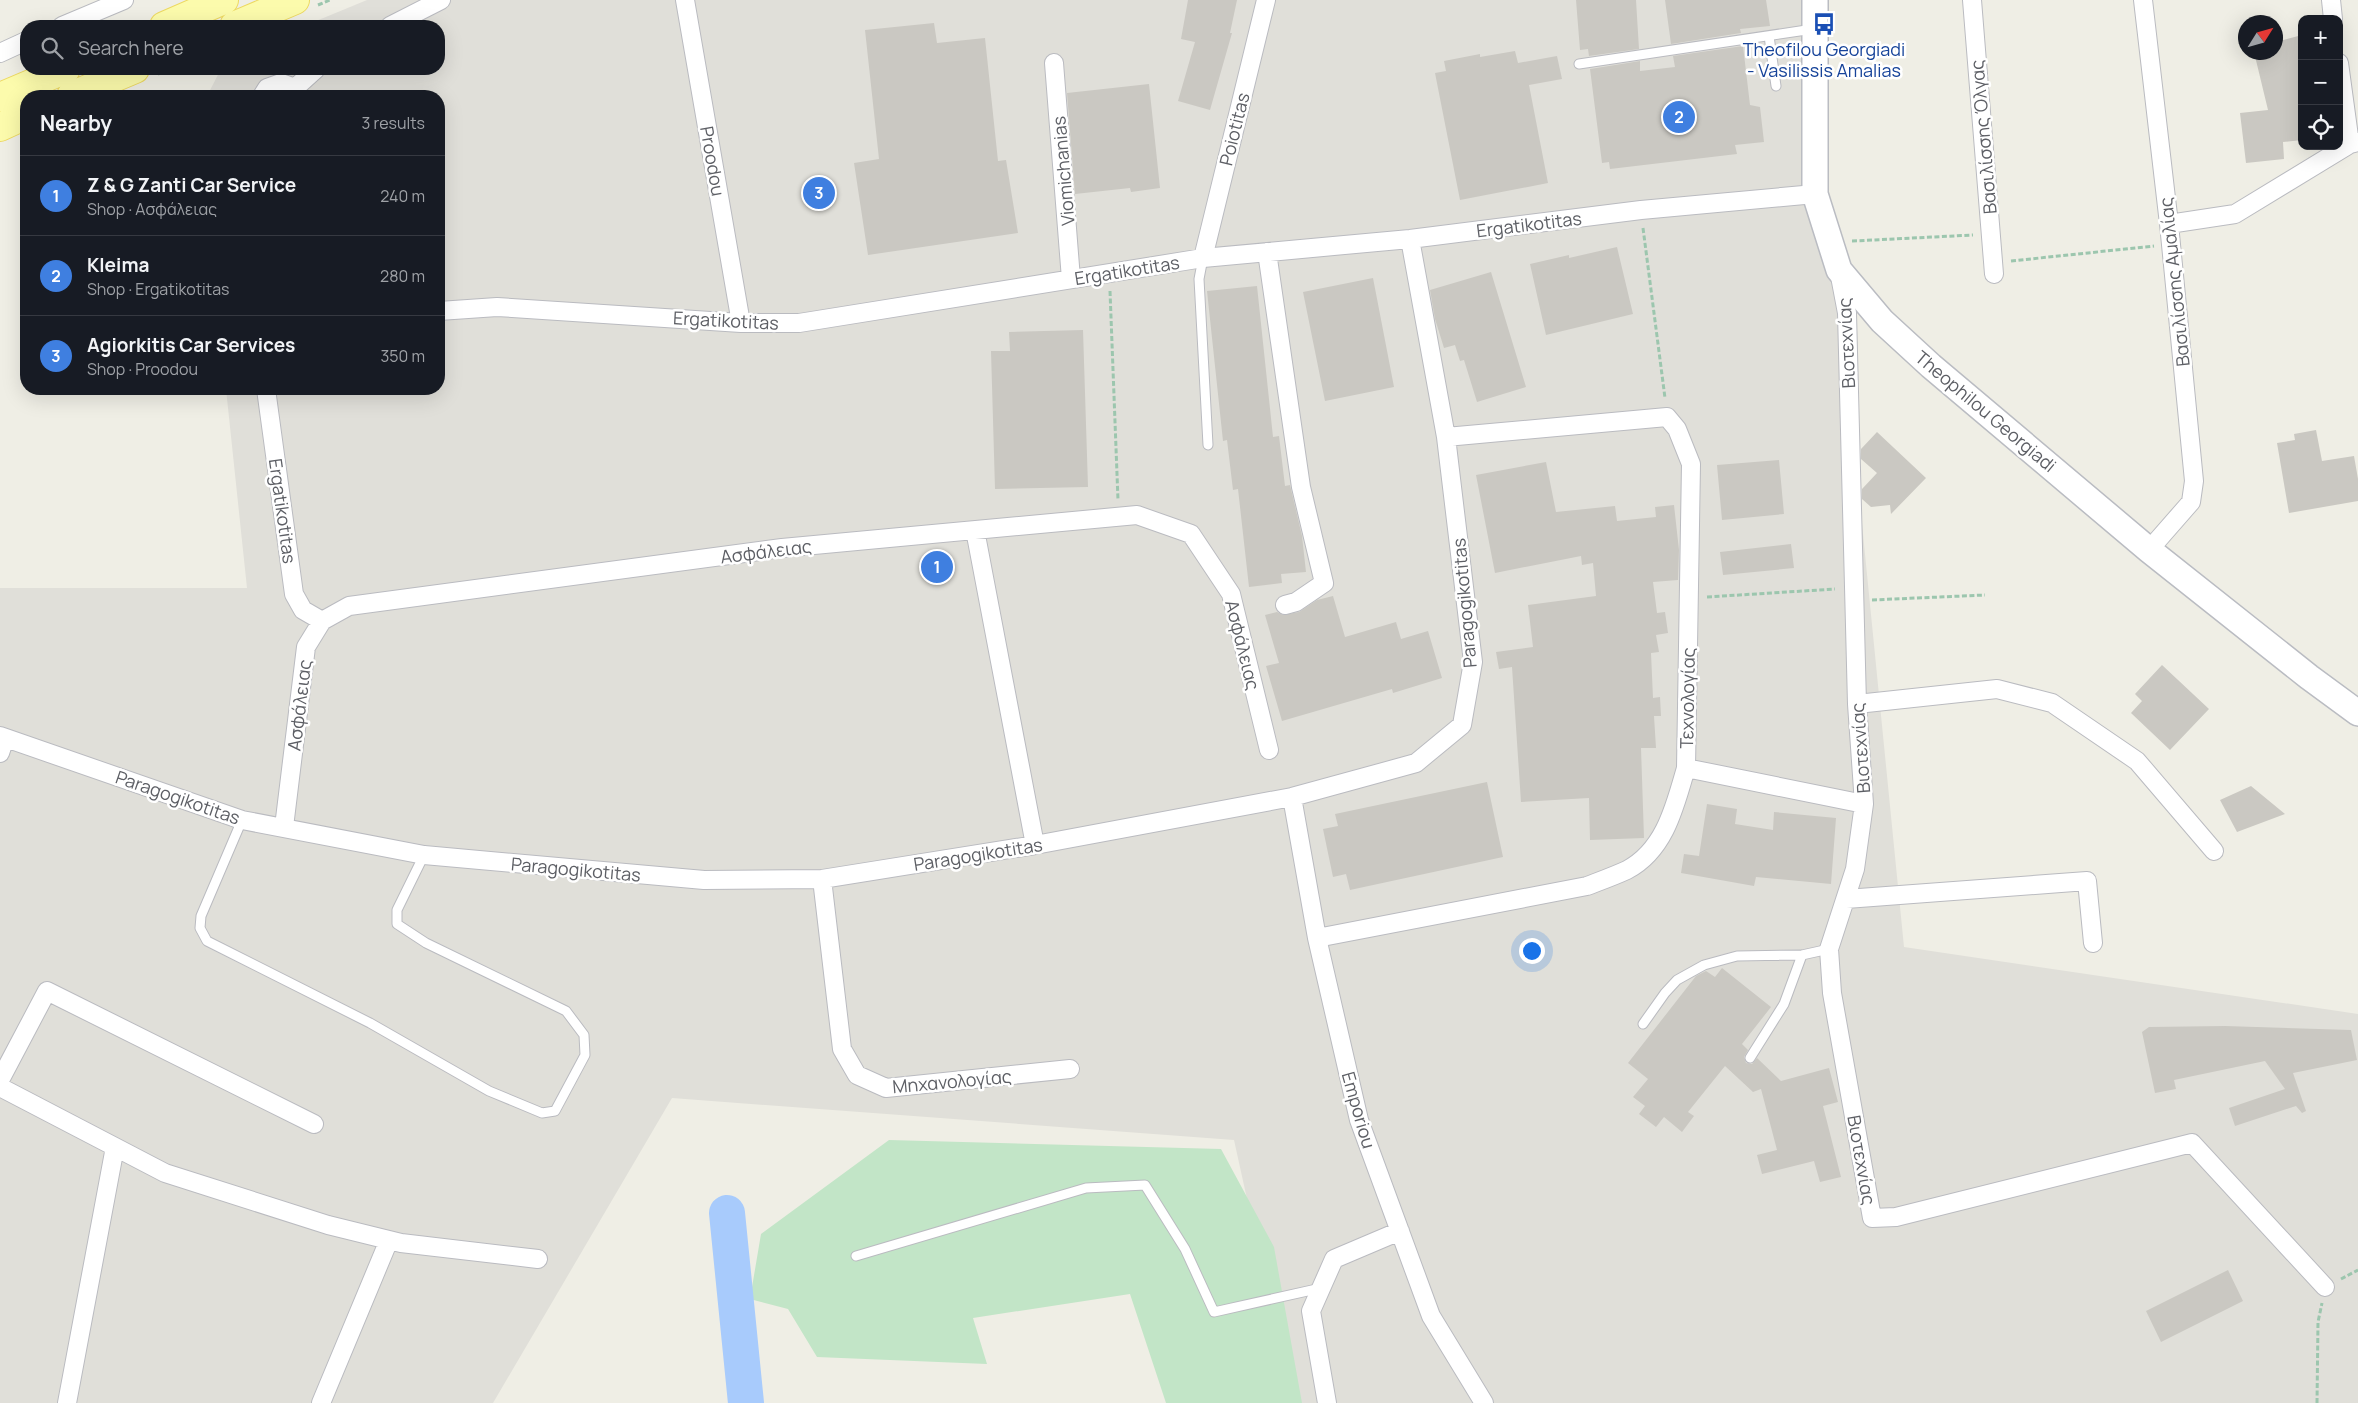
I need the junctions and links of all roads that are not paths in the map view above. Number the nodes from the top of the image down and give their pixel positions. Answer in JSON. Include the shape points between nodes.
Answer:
{"nodes":[{"id":1,"x":124,"y":0,"type":"edge"},
{"id":2,"x":224,"y":0,"type":"edge"},
{"id":3,"x":295,"y":0,"type":"edge"},
{"id":4,"x":685,"y":0,"type":"edge"},
{"id":5,"x":1266,"y":0,"type":"edge"},
{"id":6,"x":1816,"y":0,"type":"edge"},
{"id":7,"x":1972,"y":0,"type":"edge"},
{"id":8,"x":2143,"y":0,"type":"edge"},
{"id":9,"x":2331,"y":0,"type":"edge"},
{"id":10,"x":432,"y":2,"type":"edge"},
{"id":11,"x":2333,"y":15,"type":"edge"},
{"id":12,"x":76,"y":20,"type":"edge"},
{"id":13,"x":178,"y":20,"type":"edge"},
{"id":14,"x":248,"y":20,"type":"edge"},
{"id":15,"x":400,"y":20,"type":"edge"},
{"id":16,"x":1815,"y":29,"type":"junction"},
{"id":17,"x":1769,"y":36,"type":"junction"},
{"id":18,"x":20,"y":45,"type":"edge"},
{"id":19,"x":0,"y":53,"type":"edge"},
{"id":20,"x":1054,"y":63,"type":"dead end"},
{"id":21,"x":1579,"y":64,"type":"dead end"},
{"id":22,"x":52,"y":75,"type":"edge"},
{"id":23,"x":121,"y":75,"type":"edge"},
{"id":24,"x":311,"y":75,"type":"edge"},
{"id":25,"x":2343,"y":84,"type":"edge"},
{"id":26,"x":1776,"y":86,"type":"dead end"},
{"id":27,"x":85,"y":90,"type":"edge"},
{"id":28,"x":266,"y":90,"type":"edge"},
{"id":29,"x":294,"y":90,"type":"edge"},
{"id":30,"x":300,"y":90,"type":"edge"},
{"id":31,"x":0,"y":97,"type":"edge"},
{"id":32,"x":20,"y":118,"type":"edge"},
{"id":33,"x":0,"y":127,"type":"edge"},
{"id":34,"x":2354,"y":143,"type":"edge"},
{"id":35,"x":1815,"y":194,"type":"junction"},
{"id":36,"x":2168,"y":224,"type":"junction"},
{"id":37,"x":1410,"y":239,"type":"junction"},
{"id":38,"x":1267,"y":252,"type":"junction"},
{"id":39,"x":1203,"y":258,"type":"junction"},
{"id":40,"x":1994,"y":268,"type":"road end"},
{"id":41,"x":1839,"y":270,"type":"junction"},
{"id":42,"x":1071,"y":279,"type":"junction"},
{"id":43,"x":445,"y":311,"type":"edge"},
{"id":44,"x":741,"y":323,"type":"junction"},
{"id":45,"x":267,"y":395,"type":"edge"},
{"id":46,"x":1446,"y":437,"type":"junction"},
{"id":47,"x":1208,"y":444,"type":"dead end"},
{"id":48,"x":975,"y":530,"type":"junction"},
{"id":49,"x":2149,"y":550,"type":"junction"},
{"id":50,"x":1285,"y":605,"type":"dead end"},
{"id":51,"x":322,"y":621,"type":"junction"},
{"id":52,"x":1857,"y":704,"type":"junction"},
{"id":53,"x":2358,"y":713,"type":"edge"},
{"id":54,"x":2,"y":743,"type":"edge"},
{"id":55,"x":1268,"y":750,"type":"dead end"},
{"id":56,"x":1686,"y":768,"type":"junction"},
{"id":57,"x":1292,"y":797,"type":"junction"},
{"id":58,"x":1864,"y":804,"type":"junction"},
{"id":59,"x":242,"y":820,"type":"junction"},
{"id":60,"x":284,"y":827,"type":"junction"},
{"id":61,"x":1035,"y":845,"type":"junction"},
{"id":62,"x":2214,"y":851,"type":"dead end"},
{"id":63,"x":424,"y":855,"type":"junction"},
{"id":64,"x":822,"y":879,"type":"junction"},
{"id":65,"x":1846,"y":899,"type":"junction"},
{"id":66,"x":1317,"y":938,"type":"junction"},
{"id":67,"x":2092,"y":943,"type":"dead end"},
{"id":68,"x":1829,"y":949,"type":"junction"},
{"id":69,"x":1802,"y":955,"type":"junction"},
{"id":70,"x":1643,"y":1024,"type":"dead end"},
{"id":71,"x":1750,"y":1058,"type":"dead end"},
{"id":72,"x":1070,"y":1069,"type":"dead end"},
{"id":73,"x":0,"y":1080,"type":"edge"},
{"id":74,"x":0,"y":1086,"type":"edge"},
{"id":75,"x":314,"y":1124,"type":"dead end"},
{"id":76,"x":115,"y":1147,"type":"junction"},
{"id":77,"x":1400,"y":1231,"type":"junction"},
{"id":78,"x":389,"y":1240,"type":"junction"},
{"id":79,"x":856,"y":1256,"type":"dead end"},
{"id":80,"x":538,"y":1258,"type":"dead end"},
{"id":81,"x":2325,"y":1287,"type":"road end"},
{"id":82,"x":1321,"y":1288,"type":"junction"},
{"id":83,"x":67,"y":1403,"type":"edge"},
{"id":84,"x":321,"y":1403,"type":"edge"},
{"id":85,"x":1327,"y":1403,"type":"edge"},
{"id":86,"x":1484,"y":1403,"type":"edge"}],
"edges":[{"from":1,"to":12,"type":"street"},
{"from":2,"to":13,"type":"main road"},
{"from":3,"to":14,"type":"main road"},
{"from":4,"to":44,"type":"street","name":"Proodou"},
{"from":5,"to":39,"type":"street","name":"Poiotitas"},
{"from":6,"to":16,"type":"street","name":"Theophilou Georgiadi"},
{"from":7,"to":40,"type":"street","name":"Βασιλίσσης Όλγας"},
{"from":8,"to":36,"type":"street","name":"Βασιλίσσης Αμαλίας"},
{"from":9,"to":11,"type":"street"},
{"from":10,"to":15,"type":"street"},
{"from":16,"to":17,"type":"lane"},
{"from":16,"to":35,"type":"street","name":"Theophilou Georgiadi"},
{"from":17,"to":21,"type":"lane"},
{"from":17,"to":26,"type":"lane"},
{"from":18,"to":19,"type":"street"},
{"from":20,"to":42,"type":"street","name":"Viomichanias"},
{"from":22,"to":31,"type":"main road"},
{"from":23,"to":27,"type":"main road"},
{"from":24,"to":30,"type":"street"},
{"from":25,"to":34,"type":"street"},
{"from":28,"to":29,"type":"street","via":[[281,83]]},
{"from":32,"to":33,"type":"main road"},
{"from":34,"to":36,"type":"street","via":[[2235,214]]},
{"from":35,"to":37,"type":"street","name":"Ergatikotitas","via":[[1641,210]]},
{"from":35,"to":41,"type":"street","name":"Theophilou Georgiadi"},
{"from":36,"to":49,"type":"street","name":"Βασιλίσσης Αμαλίας","via":[[2194,481],[2191,502]]},
{"from":37,"to":38,"type":"street","name":"Ergatikotitas"},
{"from":37,"to":46,"type":"street","name":"Paragogikotitas"},
{"from":38,"to":39,"type":"street","name":"Ergatikotitas"},
{"from":38,"to":50,"type":"street","via":[[1301,486],[1324,583],[1296,602]]},
{"from":39,"to":42,"type":"street","name":"Ergatikotitas"},
{"from":39,"to":47,"type":"lane","via":[[1199,279]]},
{"from":41,"to":49,"type":"street","name":"Theophilou Georgiadi","via":[[1882,321],[1931,366]]},
{"from":41,"to":52,"type":"street","name":"Βιοτεχνίας","via":[[1847,313]]},
{"from":42,"to":44,"type":"street","name":"Ergatikotitas","via":[[799,323]]},
{"from":43,"to":44,"type":"street","name":"Ergatikotitas","via":[[497,307]]},
{"from":45,"to":51,"type":"street","name":"Ergatikotitas","via":[[294,594],[303,610]]},
{"from":46,"to":56,"type":"street","name":"Τεχνολογίας","via":[[1667,416],[1678,429],[1690,464]]},
{"from":46,"to":57,"type":"street","name":"Paragogikotitas","via":[[1473,662],[1462,725],[1416,763]]},
{"from":48,"to":51,"type":"street","name":"Ασφάλειας","via":[[782,548],[348,606]]},
{"from":48,"to":55,"type":"street","name":"Ασφάλειας","via":[[1137,515],[1191,534],[1231,594]]},
{"from":48,"to":61,"type":"street"},
{"from":49,"to":53,"type":"street","name":"Theophilou Georgiadi"},
{"from":51,"to":60,"type":"street","name":"Ασφάλειας","via":[[306,647]]},
{"from":52,"to":58,"type":"street","name":"Βιοτεχνίας"},
{"from":52,"to":62,"type":"street","via":[[1997,689],[2052,703],[2137,761]]},
{"from":54,"to":59,"type":"street","name":"Paragogikotitas"},
{"from":56,"to":58,"type":"street"},
{"from":56,"to":66,"type":"street","name":"Τεχνολογίας","via":[[1674,808],[1655,848],[1628,870],[1587,886]]},
{"from":57,"to":61,"type":"street","name":"Paragogikotitas"},
{"from":57,"to":66,"type":"street","name":"Emporiou"},
{"from":58,"to":65,"type":"street","name":"Βιοτεχνίας","via":[[1855,869]]},
{"from":59,"to":60,"type":"street","name":"Paragogikotitas"},
{"from":59,"to":63,"type":"lane","via":[[201,916],[200,928],[207,941],[370,1023],[489,1091],[542,1113],[555,1111],[586,1055],[584,1035],[566,1011],[426,943],[397,924],[397,910]]},
{"from":60,"to":63,"type":"street","name":"Paragogikotitas"},
{"from":61,"to":64,"type":"street","name":"Paragogikotitas"},
{"from":63,"to":64,"type":"street","name":"Paragogikotitas","via":[[704,880]]},
{"from":64,"to":72,"type":"street","name":"Μηχανολογίας","via":[[842,1049],[857,1075],[886,1088]]},
{"from":65,"to":67,"type":"street","via":[[2088,881]]},
{"from":65,"to":68,"type":"street","name":"Βιοτεχνίας"},
{"from":66,"to":77,"type":"street","name":"Emporiou","via":[[1359,1120]]},
{"from":68,"to":69,"type":"lane"},
{"from":68,"to":81,"type":"street","name":"Βιοτεχνίας","via":[[1832,993],[1872,1218],[1896,1217],[2192,1144]]},
{"from":69,"to":70,"type":"lane","via":[[1737,956],[1704,965],[1677,980]]},
{"from":69,"to":71,"type":"lane","via":[[1784,1004]]},
{"from":73,"to":75,"type":"street","via":[[47,991]]},
{"from":74,"to":76,"type":"street"},
{"from":76,"to":78,"type":"street","via":[[165,1174],[328,1225]]},
{"from":76,"to":83,"type":"street"},
{"from":77,"to":82,"type":"street","via":[[1334,1259]]},
{"from":77,"to":86,"type":"street","name":"Emporiou","via":[[1431,1316]]},
{"from":78,"to":80,"type":"street"},
{"from":78,"to":84,"type":"street"},
{"from":79,"to":82,"type":"lane","via":[[1086,1188],[1145,1185],[1185,1249],[1214,1312]]},
{"from":82,"to":85,"type":"street","via":[[1311,1311]]}]}
